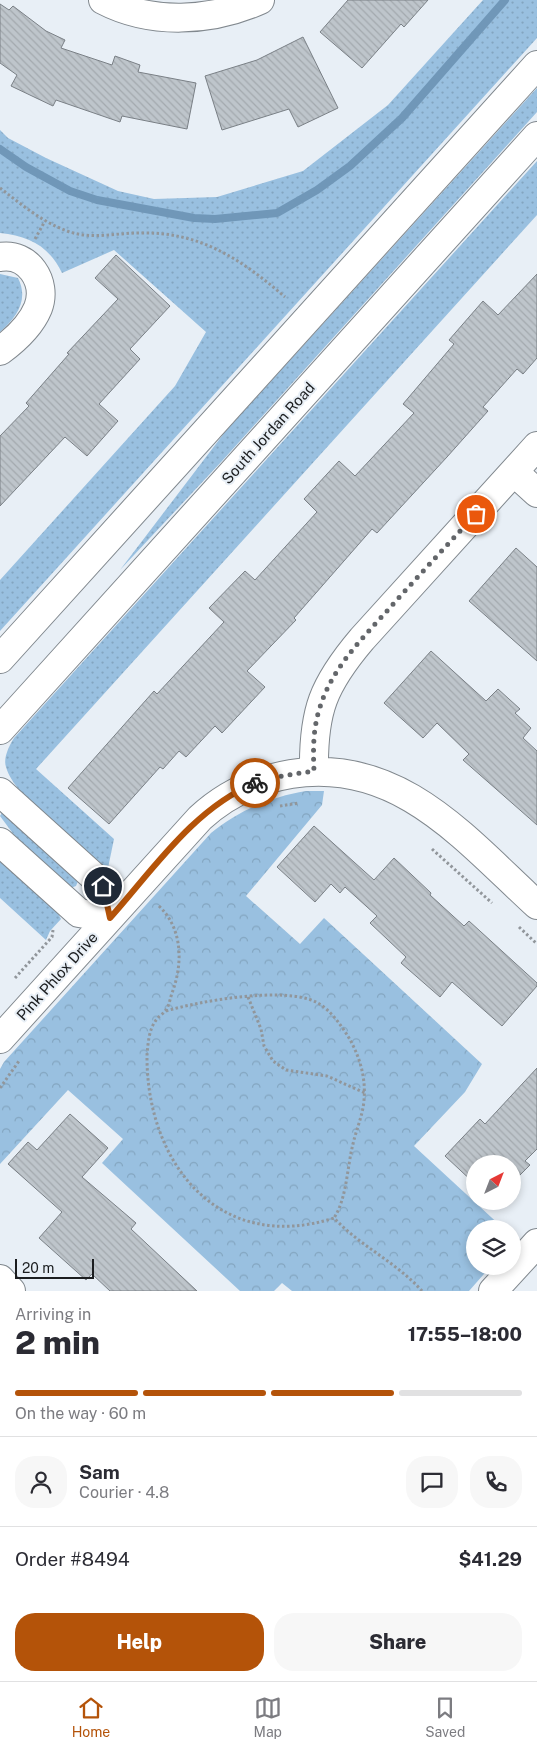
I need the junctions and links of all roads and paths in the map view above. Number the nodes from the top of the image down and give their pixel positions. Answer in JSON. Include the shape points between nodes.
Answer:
{"nodes":[{"id":1,"x":103,"y":0,"type":"edge"},
{"id":2,"x":260,"y":0,"type":"edge"},
{"id":3,"x":537,"y":65,"type":"edge"},
{"id":4,"x":537,"y":136,"type":"edge"},
{"id":5,"x":0,"y":188,"type":"edge"},
{"id":6,"x":45,"y":221,"type":"junction"},
{"id":7,"x":33,"y":244,"type":"dead end"},
{"id":8,"x":0,"y":257,"type":"edge"},
{"id":9,"x":285,"y":297,"type":"dead end"},
{"id":10,"x":0,"y":351,"type":"edge"},
{"id":11,"x":537,"y":446,"type":"edge"},
{"id":12,"x":514,"y":472,"type":"junction"},
{"id":13,"x":537,"y":493,"type":"edge"},
{"id":14,"x":0,"y":659,"type":"edge"},
{"id":15,"x":0,"y":730,"type":"edge"},
{"id":16,"x":314,"y":771,"type":"junction"},
{"id":17,"x":0,"y":792,"type":"edge"},
{"id":18,"x":302,"y":802,"type":"dead end"},
{"id":19,"x":277,"y":807,"type":"dead end"},
{"id":20,"x":0,"y":842,"type":"edge"},
{"id":21,"x":430,"y":847,"type":"dead end"},
{"id":22,"x":166,"y":898,"type":"dead end"},
{"id":23,"x":494,"y":905,"type":"dead end"},
{"id":24,"x":537,"y":905,"type":"edge"},
{"id":25,"x":159,"y":906,"type":"junction"},
{"id":26,"x":153,"y":913,"type":"dead end"},
{"id":27,"x":110,"y":918,"type":"junction"},
{"id":28,"x":516,"y":924,"type":"dead end"},
{"id":29,"x":54,"y":930,"type":"dead end"},
{"id":30,"x":537,"y":944,"type":"edge"},
{"id":31,"x":11,"y":983,"type":"dead end"},
{"id":32,"x":248,"y":997,"type":"junction"},
{"id":33,"x":166,"y":1011,"type":"junction"},
{"id":34,"x":0,"y":1039,"type":"edge"},
{"id":35,"x":24,"y":1055,"type":"dead end"},
{"id":36,"x":0,"y":1088,"type":"edge"},
{"id":37,"x":365,"y":1092,"type":"junction"},
{"id":38,"x":334,"y":1218,"type":"junction"},
{"id":39,"x":537,"y":1243,"type":"edge"},
{"id":40,"x":0,"y":1280,"type":"edge"},
{"id":41,"x":11,"y":1291,"type":"edge"},
{"id":42,"x":422,"y":1291,"type":"edge"},
{"id":43,"x":493,"y":1291,"type":"edge"}],
"edges":[{"from":1,"to":2,"type":"street","via":[[136,12],[183,18],[210,16]]},
{"from":3,"to":14,"type":"street"},
{"from":4,"to":15,"type":"street","name":"South Jordan Road"},
{"from":5,"to":6,"type":"path"},
{"from":6,"to":7,"type":"path"},
{"from":6,"to":9,"type":"path","via":[[68,231],[92,236],[150,232],[187,238],[246,264]]},
{"from":8,"to":10,"type":"street","via":[[22,259],[33,268],[41,292],[39,306],[30,322]]},
{"from":11,"to":12,"type":"street"},
{"from":12,"to":13,"type":"street"},
{"from":12,"to":16,"type":"street","via":[[340,666],[325,693],[316,720]]},
{"from":16,"to":24,"type":"street","name":"Pink Phlox Drive","via":[[374,780],[418,801],[445,821]]},
{"from":16,"to":27,"type":"street","name":"Pink Phlox Drive","via":[[258,782],[214,806]]},
{"from":17,"to":27,"type":"street","via":[[103,886]]},
{"from":18,"to":19,"type":"path"},
{"from":20,"to":27,"type":"street","via":[[79,913]]},
{"from":21,"to":23,"type":"path"},
{"from":22,"to":25,"type":"path"},
{"from":25,"to":26,"type":"path"},
{"from":25,"to":33,"type":"path","via":[[172,919],[179,944],[177,980]]},
{"from":27,"to":34,"type":"street","name":"Pink Phlox Drive"},
{"from":28,"to":30,"type":"path"},
{"from":29,"to":31,"type":"path","via":[[52,937]]},
{"from":32,"to":33,"type":"path","via":[[206,1001]]},
{"from":32,"to":37,"type":"path","via":[[264,1046],[273,1062],[286,1070],[327,1076]]},
{"from":32,"to":37,"type":"path","via":[[296,997],[322,1006],[342,1026],[357,1053]]},
{"from":33,"to":38,"type":"path","via":[[155,1021],[150,1034],[148,1076],[162,1140],[180,1172],[206,1200],[248,1221],[284,1225]]},
{"from":35,"to":36,"type":"path"},
{"from":37,"to":38,"type":"path","via":[[340,1206]]},
{"from":38,"to":42,"type":"path"},
{"from":39,"to":43,"type":"street"},
{"from":40,"to":41,"type":"street"}]}
